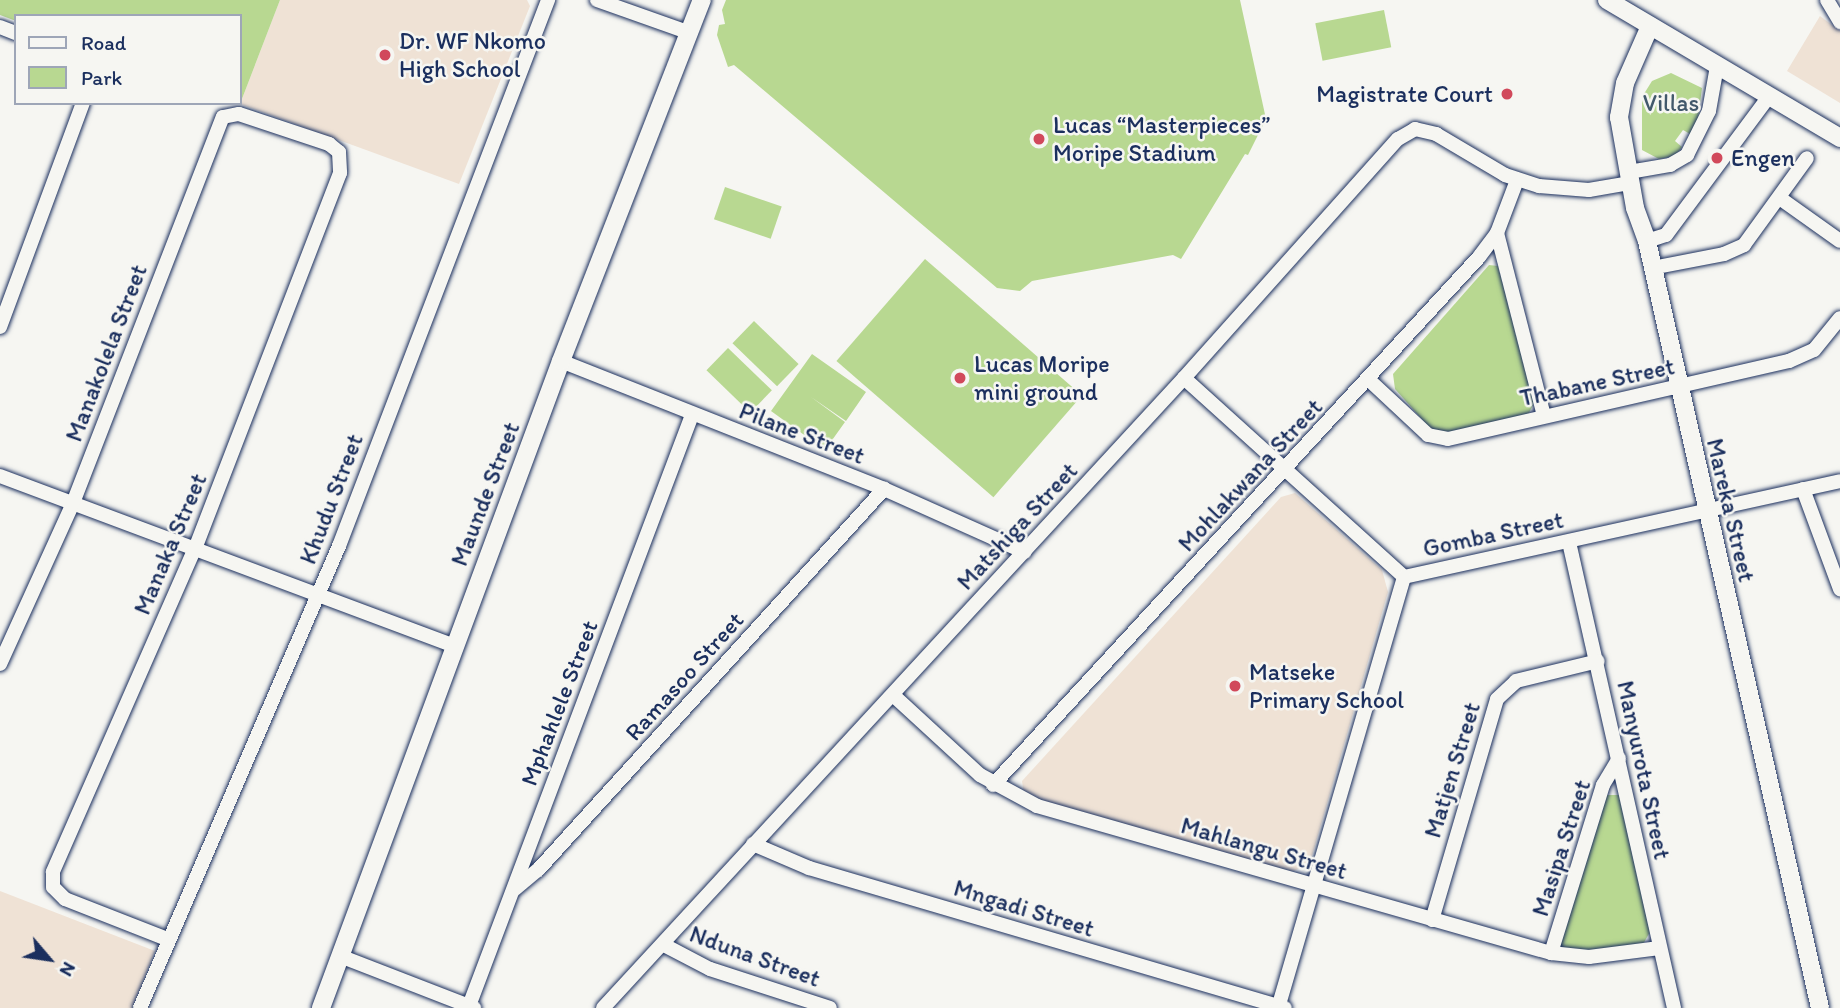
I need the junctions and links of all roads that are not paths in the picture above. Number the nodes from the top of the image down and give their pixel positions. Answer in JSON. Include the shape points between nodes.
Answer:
{"nodes":[{"id":1,"x":548,"y":0,"type":"edge"},
{"id":2,"x":597,"y":0,"type":"edge"},
{"id":3,"x":702,"y":0,"type":"edge"},
{"id":4,"x":1606,"y":0,"type":"edge"},
{"id":5,"x":1827,"y":0,"type":"edge"},
{"id":6,"x":1840,"y":22,"type":"edge"},
{"id":7,"x":1650,"y":26,"type":"junction"},
{"id":8,"x":690,"y":33,"type":"junction"},
{"id":9,"x":1717,"y":66,"type":"junction"},
{"id":10,"x":1770,"y":95,"type":"junction"},
{"id":11,"x":82,"y":105,"type":"edge"},
{"id":12,"x":285,"y":128,"type":"joint"},
{"id":13,"x":1840,"y":138,"type":"edge"},
{"id":14,"x":1807,"y":158,"type":"dead end"},
{"id":15,"x":1630,"y":178,"type":"junction"},
{"id":16,"x":1517,"y":180,"type":"junction"},
{"id":17,"x":1781,"y":198,"type":"junction"},
{"id":18,"x":1497,"y":233,"type":"junction"},
{"id":19,"x":1647,"y":241,"type":"junction"},
{"id":20,"x":1840,"y":241,"type":"edge"},
{"id":21,"x":1651,"y":268,"type":"junction"},
{"id":22,"x":1840,"y":318,"type":"edge"},
{"id":23,"x":0,"y":327,"type":"edge"},
{"id":24,"x":561,"y":361,"type":"junction"},
{"id":25,"x":1184,"y":378,"type":"junction"},
{"id":26,"x":1368,"y":379,"type":"junction"},
{"id":27,"x":1678,"y":388,"type":"junction"},
{"id":28,"x":692,"y":415,"type":"junction"},
{"id":29,"x":1544,"y":416,"type":"junction"},
{"id":30,"x":1286,"y":471,"type":"junction"},
{"id":31,"x":0,"y":476,"type":"edge"},
{"id":32,"x":1840,"y":481,"type":"edge"},
{"id":33,"x":884,"y":489,"type":"junction"},
{"id":34,"x":1803,"y":489,"type":"junction"},
{"id":35,"x":73,"y":503,"type":"junction"},
{"id":36,"x":1705,"y":509,"type":"junction"},
{"id":37,"x":1569,"y":542,"type":"junction"},
{"id":38,"x":195,"y":548,"type":"junction"},
{"id":39,"x":1025,"y":552,"type":"junction"},
{"id":40,"x":1404,"y":577,"type":"junction"},
{"id":41,"x":1840,"y":589,"type":"edge"},
{"id":42,"x":316,"y":596,"type":"junction"},
{"id":43,"x":454,"y":646,"type":"junction"},
{"id":44,"x":1598,"y":661,"type":"junction"},
{"id":45,"x":0,"y":664,"type":"edge"},
{"id":46,"x":893,"y":695,"type":"junction"},
{"id":47,"x":1619,"y":758,"type":"junction"},
{"id":48,"x":993,"y":785,"type":"junction"},
{"id":49,"x":752,"y":844,"type":"junction"},
{"id":50,"x":1311,"y":885,"type":"junction"},
{"id":51,"x":513,"y":890,"type":"junction"},
{"id":52,"x":1432,"y":920,"type":"junction"},
{"id":53,"x":167,"y":939,"type":"junction"},
{"id":54,"x":664,"y":945,"type":"junction"},
{"id":55,"x":1659,"y":948,"type":"junction"},
{"id":56,"x":1551,"y":954,"type":"junction"},
{"id":57,"x":340,"y":956,"type":"junction"},
{"id":58,"x":788,"y":1002,"type":"edge"},
{"id":59,"x":472,"y":1007,"type":"edge"},
{"id":60,"x":1281,"y":1007,"type":"edge"},
{"id":61,"x":141,"y":1008,"type":"edge"},
{"id":62,"x":321,"y":1008,"type":"edge"},
{"id":63,"x":603,"y":1008,"type":"edge"},
{"id":64,"x":830,"y":1008,"type":"edge"},
{"id":65,"x":1674,"y":1008,"type":"edge"},
{"id":66,"x":1820,"y":1008,"type":"edge"}],
"edges":[{"from":1,"to":42,"type":"street","name":"Khudu Street"},
{"from":2,"to":8,"type":"street"},
{"from":3,"to":8,"type":"street","name":"Maunde Street"},
{"from":4,"to":7,"type":"street"},
{"from":5,"to":6,"type":"street"},
{"from":7,"to":9,"type":"street"},
{"from":7,"to":15,"type":"street","name":"Mareka Street","via":[[1620,99]]},
{"from":8,"to":24,"type":"street","name":"Maunde Street"},
{"from":9,"to":10,"type":"street"},
{"from":9,"to":15,"type":"street","name":"Matshiga Street","via":[[1709,111],[1687,155]]},
{"from":10,"to":13,"type":"street"},
{"from":10,"to":19,"type":"street","via":[[1666,235]]},
{"from":11,"to":23,"type":"street"},
{"from":12,"to":35,"type":"street","name":"Manakolela Street","via":[[232,112],[219,123]]},
{"from":12,"to":38,"type":"street","name":"Manaka Street","via":[[334,148],[341,158],[340,173]]},
{"from":14,"to":17,"type":"street"},
{"from":15,"to":16,"type":"street","name":"Matshiga Street","via":[[1576,190]]},
{"from":15,"to":19,"type":"street","name":"Mareka Street"},
{"from":16,"to":18,"type":"street","name":"Mohlakwana Street"},
{"from":16,"to":25,"type":"street","name":"Matshiga Street","via":[[1426,130],[1415,129],[1398,138]]},
{"from":17,"to":20,"type":"street"},
{"from":17,"to":21,"type":"street","via":[[1752,236],[1734,251]]},
{"from":18,"to":26,"type":"street","name":"Mohlakwana Street"},
{"from":18,"to":29,"type":"street"},
{"from":19,"to":21,"type":"street","name":"Mareka Street"},
{"from":21,"to":27,"type":"street","name":"Mareka Street"},
{"from":22,"to":27,"type":"street","name":"Thabane Street","via":[[1824,340],[1802,357]]},
{"from":24,"to":28,"type":"street","name":"Pilane Street"},
{"from":24,"to":43,"type":"street","name":"Maunde Street"},
{"from":25,"to":30,"type":"street","name":"Gomba Street"},
{"from":25,"to":39,"type":"street","name":"Matshiga Street"},
{"from":26,"to":29,"type":"street","name":"Thabane Street","via":[[1434,439]]},
{"from":26,"to":30,"type":"street","name":"Mohlakwana Street"},
{"from":27,"to":29,"type":"street","name":"Thabane Street"},
{"from":27,"to":36,"type":"street","name":"Mareka Street"},
{"from":28,"to":33,"type":"street","name":"Pilane Street"},
{"from":28,"to":51,"type":"street","name":"Mphahlele Street"},
{"from":30,"to":40,"type":"street","name":"Gomba Street"},
{"from":30,"to":48,"type":"street","name":"Mohlakwana Street"},
{"from":31,"to":35,"type":"street"},
{"from":32,"to":34,"type":"street","name":"Gomba Street"},
{"from":33,"to":39,"type":"street","name":"Pilane Street"},
{"from":33,"to":51,"type":"street","name":"Ramasoo Street","via":[[538,870]]},
{"from":34,"to":36,"type":"street","name":"Gomba Street"},
{"from":34,"to":41,"type":"street"},
{"from":35,"to":38,"type":"street"},
{"from":35,"to":45,"type":"street","name":"Manakolela Street"},
{"from":36,"to":37,"type":"street","name":"Gomba Street"},
{"from":36,"to":66,"type":"street","name":"Mareka Street"},
{"from":37,"to":40,"type":"street","name":"Gomba Street"},
{"from":37,"to":44,"type":"street","name":"Manyurota Street"},
{"from":38,"to":42,"type":"street"},
{"from":38,"to":53,"type":"street","name":"Manaka Street","via":[[55,864],[52,881],[65,899]]},
{"from":39,"to":46,"type":"street","name":"Matshiga Street"},
{"from":40,"to":50,"type":"street"},
{"from":42,"to":43,"type":"street"},
{"from":42,"to":53,"type":"street","name":"Khudu Street"},
{"from":43,"to":57,"type":"street","name":"Maunde Street"},
{"from":44,"to":47,"type":"street","name":"Manyurota Street"},
{"from":44,"to":52,"type":"street","name":"Matjen Street","via":[[1516,681],[1497,699]]},
{"from":46,"to":48,"type":"street","name":"Mahlangu Street"},
{"from":46,"to":49,"type":"street","name":"Matshiga Street"},
{"from":47,"to":55,"type":"street","name":"Manyurota Street"},
{"from":47,"to":56,"type":"street","name":"Masipa Street","via":[[1603,785]]},
{"from":48,"to":50,"type":"street","name":"Mahlangu Street","via":[[1037,806]]},
{"from":49,"to":54,"type":"street","name":"Matshiga Street"},
{"from":49,"to":60,"type":"street","name":"Mngadi Street","via":[[809,868]]},
{"from":50,"to":52,"type":"street","name":"Mahlangu Street"},
{"from":50,"to":60,"type":"street"},
{"from":51,"to":59,"type":"street","name":"Mphahlele Street"},
{"from":52,"to":56,"type":"street","name":"Mahlangu Street"},
{"from":53,"to":61,"type":"street","name":"Khudu Street"},
{"from":54,"to":58,"type":"street","name":"Nduna Street"},
{"from":54,"to":63,"type":"street","name":"Matshiga Street"},
{"from":55,"to":56,"type":"street","name":"Mahlangu Street","via":[[1589,957]]},
{"from":55,"to":65,"type":"street","name":"Manyurota Street"},
{"from":57,"to":59,"type":"street"},
{"from":57,"to":62,"type":"street","name":"Maunde Street"},
{"from":58,"to":64,"type":"street","name":"Nduna Street"}]}
